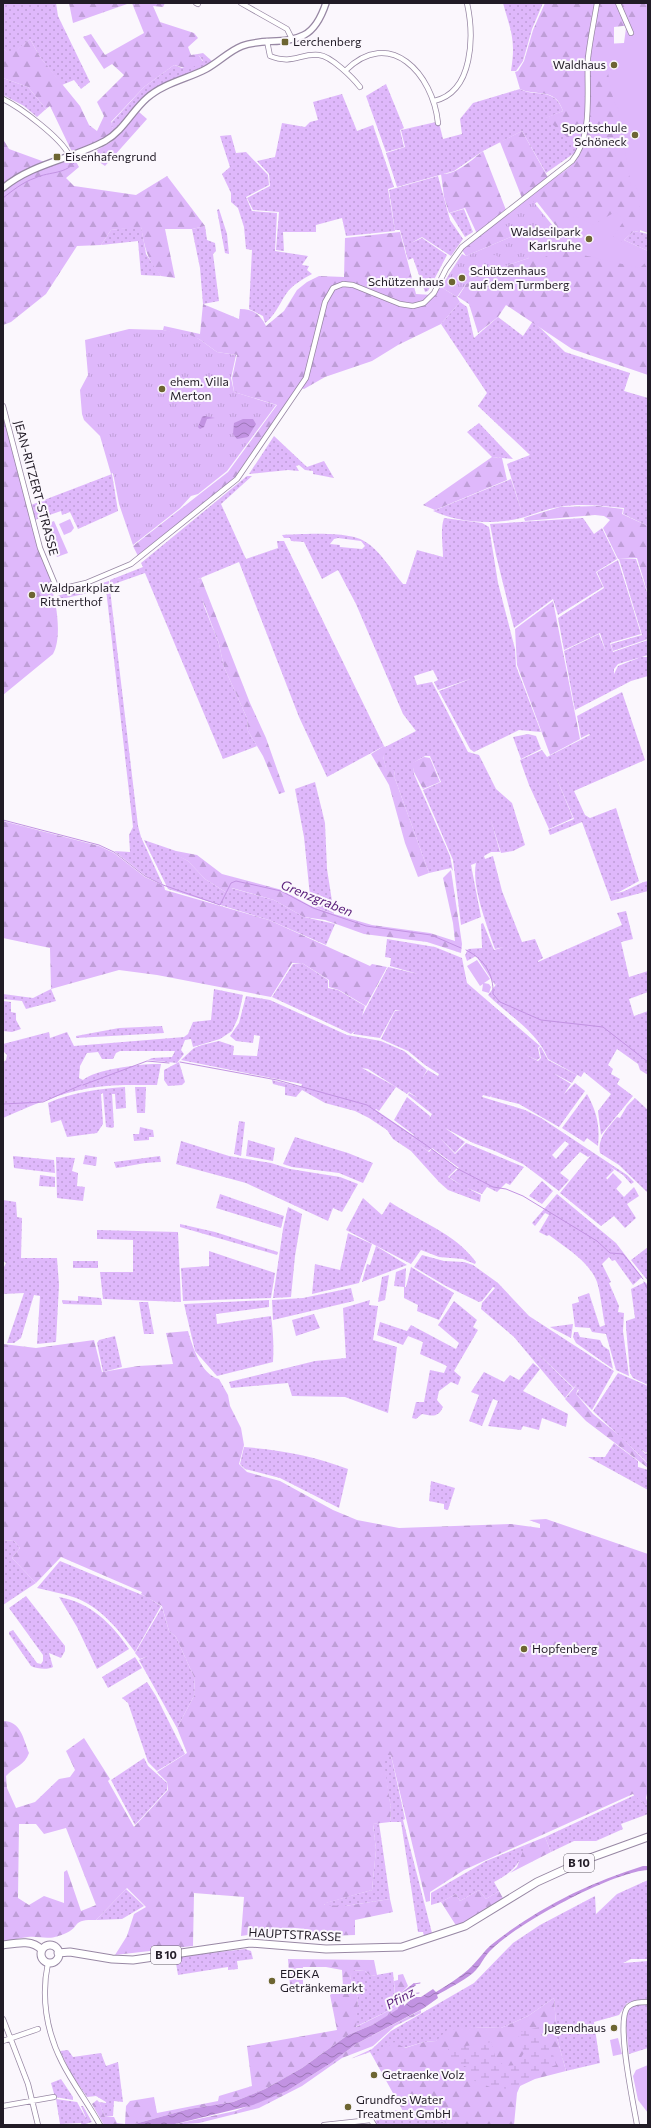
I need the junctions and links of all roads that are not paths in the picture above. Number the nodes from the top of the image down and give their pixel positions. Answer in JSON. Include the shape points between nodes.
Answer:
{"nodes":[{"id":1,"x":241,"y":3,"type":"edge"},
{"id":2,"x":326,"y":3,"type":"edge"},
{"id":3,"x":467,"y":3,"type":"edge"},
{"id":4,"x":597,"y":3,"type":"edge"},
{"id":5,"x":618,"y":3,"type":"edge"},
{"id":6,"x":631,"y":33,"type":"dead end"},
{"id":7,"x":292,"y":39,"type":"junction"},
{"id":8,"x":267,"y":41,"type":"junction"},
{"id":9,"x":345,"y":70,"type":"junction"},
{"id":10,"x":360,"y":87,"type":"dead end"},
{"id":11,"x":3,"y":99,"type":"edge"},
{"id":12,"x":434,"y":101,"type":"junction"},
{"id":13,"x":438,"y":123,"type":"dead end"},
{"id":14,"x":69,"y":155,"type":"junction"},
{"id":15,"x":3,"y":188,"type":"edge"},
{"id":16,"x":3,"y":406,"type":"edge"},
{"id":17,"x":648,"y":1837,"type":"edge"},
{"id":18,"x":3,"y":1945,"type":"edge"},
{"id":19,"x":42,"y":1950,"type":"junction"},
{"id":20,"x":58,"y":1953,"type":"junction"},
{"id":21,"x":48,"y":1963,"type":"junction"},
{"id":22,"x":648,"y":2002,"type":"edge"},
{"id":23,"x":3,"y":2019,"type":"edge"},
{"id":24,"x":38,"y":2029,"type":"dead end"},
{"id":25,"x":11,"y":2038,"type":"junction"},
{"id":26,"x":3,"y":2041,"type":"edge"},
{"id":27,"x":54,"y":2097,"type":"dead end"},
{"id":28,"x":33,"y":2101,"type":"junction"},
{"id":29,"x":3,"y":2106,"type":"edge"},
{"id":30,"x":374,"y":2124,"type":"edge"},
{"id":31,"x":38,"y":2125,"type":"edge"},
{"id":32,"x":100,"y":2125,"type":"edge"},
{"id":33,"x":324,"y":2125,"type":"edge"},
{"id":34,"x":637,"y":2125,"type":"edge"}],
"edges":[{"from":1,"to":7,"type":"street","via":[[286,29]]},
{"from":2,"to":7,"type":"street","via":[[314,27],[304,36]]},
{"from":3,"to":12,"type":"street","via":[[470,38],[465,69],[454,91],[447,97]]},
{"from":4,"to":16,"type":"street","name":"JEAN-RITZERT-STRASSE","via":[[589,52],[585,124],[581,147],[572,161],[462,247],[446,269],[434,293],[424,303],[413,306],[400,304],[353,284],[333,288],[325,302],[306,378],[246,468],[231,484],[134,562],[86,583],[65,588],[55,584],[40,548]]},
{"from":5,"to":6,"type":"street"},
{"from":7,"to":8,"type":"street"},
{"from":8,"to":9,"type":"street","via":[[270,56],[276,59],[294,60],[319,54]]},
{"from":8,"to":14,"type":"street","via":[[241,46],[206,69],[159,89],[142,102],[110,138]]},
{"from":9,"to":10,"type":"street"},
{"from":9,"to":12,"type":"street","via":[[365,55],[376,52],[392,54],[421,77]]},
{"from":11,"to":14,"type":"street","via":[[44,128]]},
{"from":12,"to":13,"type":"street"},
{"from":14,"to":15,"type":"street","via":[[26,173]]},
{"from":17,"to":20,"type":"main road","name":"HAUPTSTRASSE","number":"B 10","via":[[590,1858],[537,1882],[465,1926],[412,1944],[343,1949],[250,1943],[133,1960],[70,1952]]},
{"from":18,"to":19,"type":"main road","name":"HAUPTSTRASSE","number":"B 10","via":[[26,1943]]},
{"from":19,"to":20,"type":"main road","name":"HAUPTSTRASSE","number":"B 10","via":[[46,1946],[51,1946],[56,1948]]},
{"from":19,"to":21,"type":"main road","via":[[42,1958]]},
{"from":20,"to":21,"type":"main road","via":[[55,1961]]},
{"from":21,"to":32,"type":"street","via":[[44,2000],[56,2048]]},
{"from":22,"to":34,"type":"street","via":[[634,2003],[628,2007],[624,2017],[625,2054]]},
{"from":23,"to":25,"type":"street"},
{"from":24,"to":25,"type":"street"},
{"from":25,"to":26,"type":"street"},
{"from":25,"to":28,"type":"street"},
{"from":27,"to":28,"type":"street"},
{"from":28,"to":29,"type":"street"},
{"from":28,"to":31,"type":"street"},
{"from":30,"to":33,"type":"street","via":[[371,2120]]}]}
